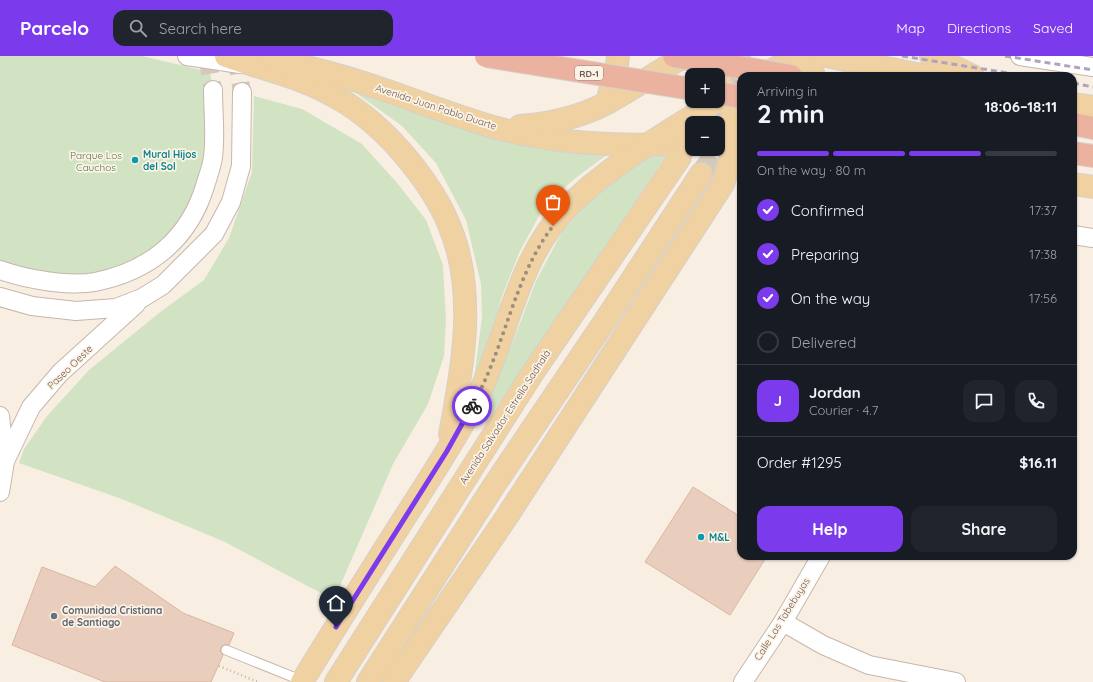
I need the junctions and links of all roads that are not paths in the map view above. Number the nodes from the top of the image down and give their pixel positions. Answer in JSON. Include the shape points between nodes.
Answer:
{"nodes":[{"id":1,"x":188,"y":56,"type":"edge"},
{"id":2,"x":226,"y":56,"type":"edge"},
{"id":3,"x":486,"y":56,"type":"edge"},
{"id":4,"x":618,"y":56,"type":"edge"},
{"id":5,"x":674,"y":56,"type":"edge"},
{"id":6,"x":690,"y":56,"type":"edge"},
{"id":7,"x":700,"y":56,"type":"edge"},
{"id":8,"x":799,"y":56,"type":"edge"},
{"id":9,"x":807,"y":56,"type":"edge"},
{"id":10,"x":826,"y":56,"type":"edge"},
{"id":11,"x":931,"y":56,"type":"edge"},
{"id":12,"x":950,"y":56,"type":"edge"},
{"id":13,"x":1020,"y":56,"type":"edge"},
{"id":14,"x":254,"y":61,"type":"edge"},
{"id":15,"x":860,"y":62,"type":"junction"},
{"id":16,"x":1087,"y":63,"type":"edge"},
{"id":17,"x":709,"y":68,"type":"edge"},
{"id":18,"x":768,"y":72,"type":"edge"},
{"id":19,"x":769,"y":72,"type":"edge"},
{"id":20,"x":813,"y":72,"type":"edge"},
{"id":21,"x":843,"y":72,"type":"edge"},
{"id":22,"x":907,"y":72,"type":"edge"},
{"id":23,"x":964,"y":72,"type":"edge"},
{"id":24,"x":968,"y":72,"type":"edge"},
{"id":25,"x":685,"y":88,"type":"edge"},
{"id":26,"x":213,"y":90,"type":"tunnel mouth"},
{"id":27,"x":242,"y":92,"type":"tunnel mouth"},
{"id":28,"x":726,"y":93,"type":"edge"},
{"id":29,"x":606,"y":104,"type":"junction"},
{"id":30,"x":1077,"y":105,"type":"edge"},
{"id":31,"x":1093,"y":107,"type":"edge"},
{"id":32,"x":1077,"y":125,"type":"edge"},
{"id":33,"x":497,"y":128,"type":"junction"},
{"id":34,"x":1093,"y":128,"type":"edge"},
{"id":35,"x":731,"y":141,"type":"edge"},
{"id":36,"x":648,"y":146,"type":"junction"},
{"id":37,"x":685,"y":150,"type":"edge"},
{"id":38,"x":685,"y":151,"type":"edge"},
{"id":39,"x":1077,"y":154,"type":"edge"},
{"id":40,"x":1093,"y":156,"type":"edge"},
{"id":41,"x":702,"y":174,"type":"tunnel mouth"},
{"id":42,"x":737,"y":185,"type":"edge"},
{"id":43,"x":1077,"y":185,"type":"edge"},
{"id":44,"x":1093,"y":187,"type":"edge"},
{"id":45,"x":704,"y":216,"type":"junction"},
{"id":46,"x":1077,"y":235,"type":"edge"},
{"id":47,"x":1093,"y":238,"type":"edge"},
{"id":48,"x":0,"y":270,"type":"edge"},
{"id":49,"x":0,"y":297,"type":"edge"},
{"id":50,"x":142,"y":298,"type":"junction"},
{"id":51,"x":0,"y":416,"type":"edge"},
{"id":52,"x":447,"y":451,"type":"junction"},
{"id":53,"x":5,"y":461,"type":"junction"},
{"id":54,"x":0,"y":492,"type":"edge"},
{"id":55,"x":819,"y":560,"type":"edge"},
{"id":56,"x":783,"y":622,"type":"junction"},
{"id":57,"x":226,"y":650,"type":"dead end"},
{"id":58,"x":303,"y":682,"type":"edge"},
{"id":59,"x":336,"y":682,"type":"edge"},
{"id":60,"x":368,"y":682,"type":"edge"},
{"id":61,"x":394,"y":682,"type":"edge"},
{"id":62,"x":743,"y":682,"type":"edge"},
{"id":63,"x":956,"y":682,"type":"edge"}],
"edges":[{"from":1,"to":14,"type":"street"},
{"from":2,"to":14,"type":"main road"},
{"from":3,"to":25,"type":"highway","number":"RD-1","bridge":true},
{"from":4,"to":29,"type":"main road","via":[[613,86]]},
{"from":5,"to":18,"type":"highway","bridge":true},
{"from":6,"to":29,"type":"main road","via":[[678,60]]},
{"from":7,"to":17,"type":"main road"},
{"from":8,"to":19,"type":"main road"},
{"from":9,"to":20,"type":"main road"},
{"from":10,"to":15,"type":"main road"},
{"from":11,"to":23,"type":"main road"},
{"from":12,"to":24,"type":"main road"},
{"from":13,"to":16,"type":"street"},
{"from":14,"to":33,"type":"main road","name":"Avenida Juan Pablo Duarte","via":[[315,68]]},
{"from":14,"to":52,"type":"main road","via":[[334,95],[359,112],[400,149],[428,185],[449,225],[461,264],[465,314],[460,382]]},
{"from":15,"to":21,"type":"main road","via":[[853,63]]},
{"from":15,"to":22,"type":"main road"},
{"from":26,"to":48,"type":"street","via":[[213,158],[200,202],[187,226],[166,250],[133,270],[94,282],[50,282]]},
{"from":27,"to":50,"type":"street","via":[[241,166],[231,202],[214,234],[202,247],[163,285]]},
{"from":28,"to":35,"type":"main road","via":[[732,113]]},
{"from":28,"to":36,"type":"main road"},
{"from":29,"to":33,"type":"main road","via":[[544,124]]},
{"from":30,"to":31,"type":"main road"},
{"from":32,"to":34,"type":"highway"},
{"from":33,"to":36,"type":"main road","name":"Avenida Juan Pablo Duarte","via":[[543,138],[599,145]]},
{"from":35,"to":45,"type":"main road","via":[[723,184]]},
{"from":36,"to":37,"type":"main road","name":"Avenida Juan Pablo Duarte"},
{"from":36,"to":52,"type":"main road","via":[[592,186],[567,208],[546,234],[532,258],[477,398]]},
{"from":38,"to":59,"type":"main road","name":"Avenida Salvador Estrella Sadhalá","via":[[532,374]]},
{"from":39,"to":40,"type":"highway"},
{"from":41,"to":60,"type":"main road","via":[[493,487]]},
{"from":42,"to":45,"type":"main road"},
{"from":43,"to":44,"type":"main road"},
{"from":45,"to":61,"type":"main road","via":[[506,518]]},
{"from":46,"to":47,"type":"street"},
{"from":49,"to":50,"type":"street","via":[[32,306],[76,311],[116,308]]},
{"from":50,"to":53,"type":"street","name":"Paseo Oeste","via":[[60,373],[31,407]]},
{"from":51,"to":53,"type":"street"},
{"from":52,"to":58,"type":"main road"},
{"from":53,"to":54,"type":"street","name":"Paseo Oeste"},
{"from":55,"to":56,"type":"street","name":"Calle Las Tabebuyas"},
{"from":56,"to":62,"type":"street","name":"Calle Las Tabebuyas"},
{"from":56,"to":63,"type":"street","via":[[823,645],[869,665]]},
{"from":57,"to":58,"type":"lane"}]}
